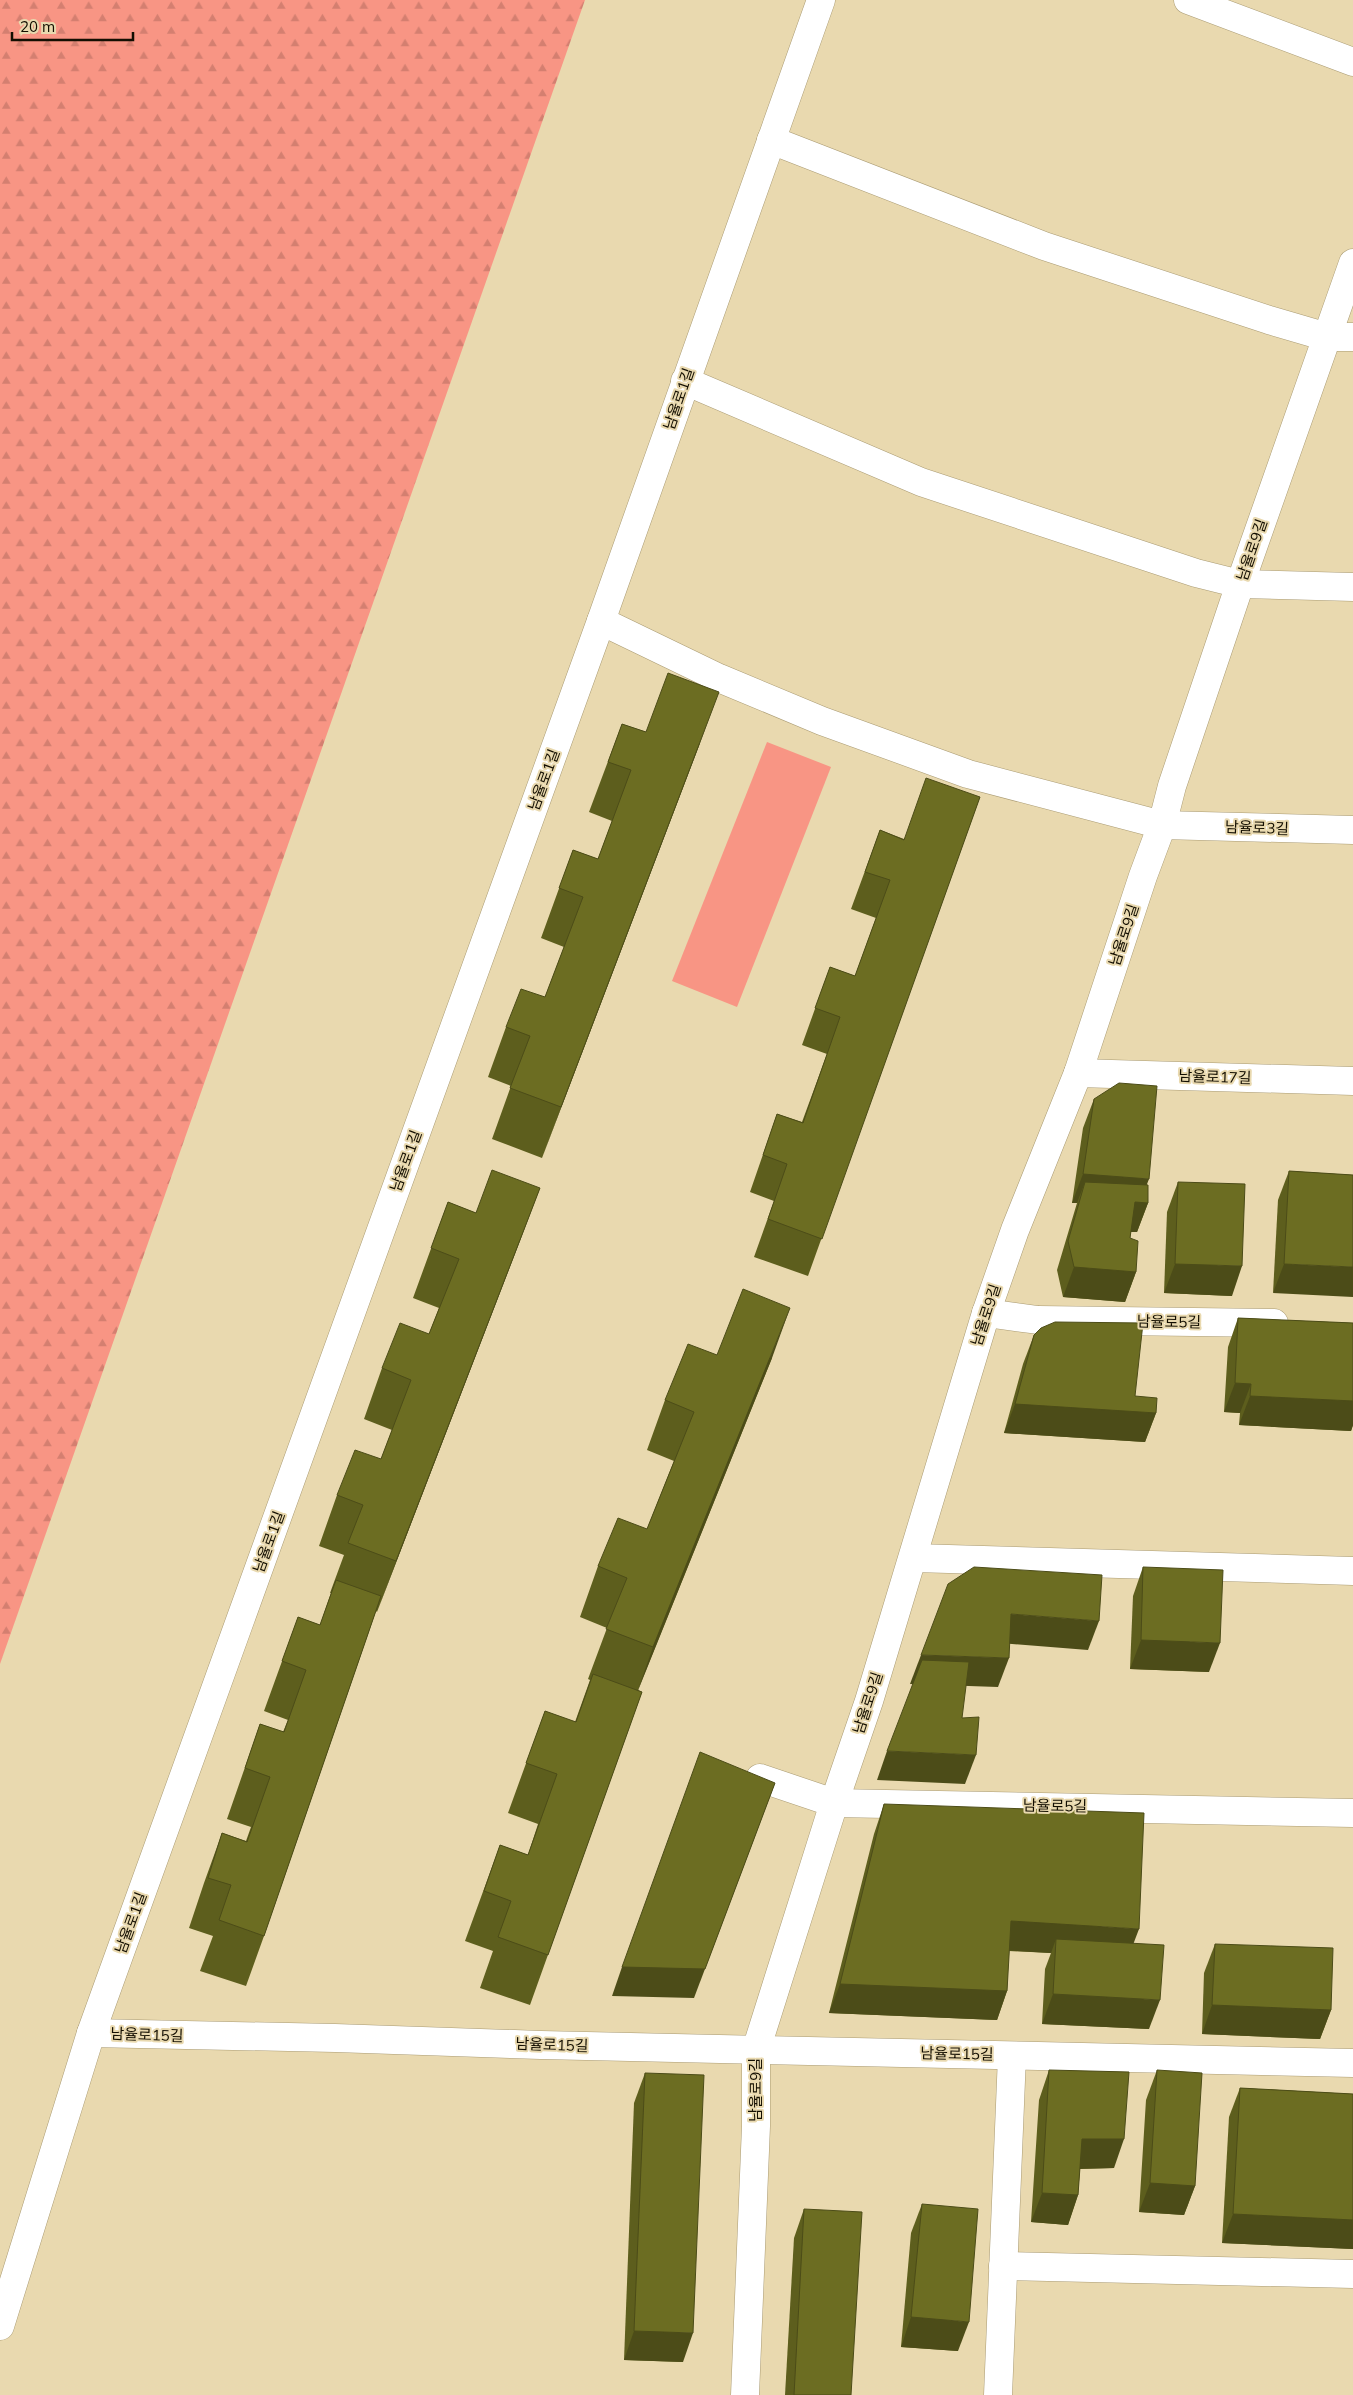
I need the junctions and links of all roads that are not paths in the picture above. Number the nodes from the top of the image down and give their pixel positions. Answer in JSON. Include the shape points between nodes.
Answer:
{"nodes":[{"id":1,"x":821,"y":0,"type":"edge"},
{"id":2,"x":1188,"y":0,"type":"edge"},
{"id":3,"x":1353,"y":62,"type":"edge"},
{"id":4,"x":771,"y":140,"type":"junction"},
{"id":5,"x":1353,"y":263,"type":"edge"},
{"id":6,"x":1340,"y":337,"type":"edge"},
{"id":7,"x":685,"y":381,"type":"junction"},
{"id":8,"x":1240,"y":584,"type":"junction"},
{"id":9,"x":1353,"y":587,"type":"edge"},
{"id":10,"x":601,"y":621,"type":"junction"},
{"id":11,"x":1162,"y":825,"type":"junction"},
{"id":12,"x":1353,"y":830,"type":"edge"},
{"id":13,"x":1078,"y":1074,"type":"junction"},
{"id":14,"x":1353,"y":1081,"type":"edge"},
{"id":15,"x":986,"y":1313,"type":"junction"},
{"id":16,"x":1302,"y":1323,"type":"edge"},
{"id":17,"x":914,"y":1558,"type":"junction"},
{"id":18,"x":1353,"y":1571,"type":"edge"},
{"id":19,"x":760,"y":1778,"type":"edge"},
{"id":20,"x":834,"y":1803,"type":"junction"},
{"id":21,"x":1353,"y":1813,"type":"edge"},
{"id":22,"x":92,"y":2033,"type":"junction"},
{"id":23,"x":756,"y":2050,"type":"junction"},
{"id":24,"x":1012,"y":2056,"type":"junction"},
{"id":25,"x":1353,"y":2063,"type":"edge"},
{"id":26,"x":1003,"y":2266,"type":"junction"},
{"id":27,"x":1353,"y":2274,"type":"edge"},
{"id":28,"x":0,"y":2326,"type":"edge"},
{"id":29,"x":745,"y":2395,"type":"edge"},
{"id":30,"x":998,"y":2395,"type":"edge"}],
"edges":[{"from":1,"to":4,"type":"street","name":"남율로1길"},
{"from":2,"to":3,"type":"street"},
{"from":4,"to":6,"type":"street","via":[[1044,246]]},
{"from":4,"to":7,"type":"street","name":"남율로1길"},
{"from":5,"to":6,"type":"street","name":"남율로9길"},
{"from":6,"to":8,"type":"street","name":"남율로9길"},
{"from":7,"to":8,"type":"street","via":[[922,482],[1196,573]]},
{"from":7,"to":10,"type":"street","name":"남율로1길"},
{"from":8,"to":9,"type":"street"},
{"from":8,"to":11,"type":"street","name":"남율로9길"},
{"from":10,"to":11,"type":"street","name":"남율로3길","via":[[719,678],[831,724],[968,774]]},
{"from":10,"to":22,"type":"street","name":"남율로1길"},
{"from":11,"to":12,"type":"street","name":"남율로3길"},
{"from":11,"to":13,"type":"street","name":"남율로9길"},
{"from":13,"to":14,"type":"street","name":"남율로17길"},
{"from":13,"to":15,"type":"street","name":"남율로9길","via":[[1015,1230]]},
{"from":15,"to":16,"type":"street","name":"남율로5길","via":[[1038,1320]]},
{"from":15,"to":17,"type":"street","name":"남율로9길"},
{"from":17,"to":18,"type":"street"},
{"from":17,"to":20,"type":"street","name":"남율로9길","via":[[870,1701]]},
{"from":19,"to":20,"type":"street","name":"남율로5길"},
{"from":20,"to":21,"type":"street","name":"남율로5길"},
{"from":20,"to":23,"type":"street","name":"남율로9길"},
{"from":22,"to":23,"type":"street","name":"남율로15길"},
{"from":22,"to":28,"type":"street","name":"남율로1길"},
{"from":23,"to":24,"type":"street","name":"남율로15길"},
{"from":23,"to":29,"type":"street","name":"남율로9길"},
{"from":24,"to":25,"type":"street","name":"남율로15길"},
{"from":24,"to":26,"type":"street","name":"남율로15길"},
{"from":26,"to":27,"type":"street"},
{"from":26,"to":30,"type":"street","name":"남율로15길"}]}
